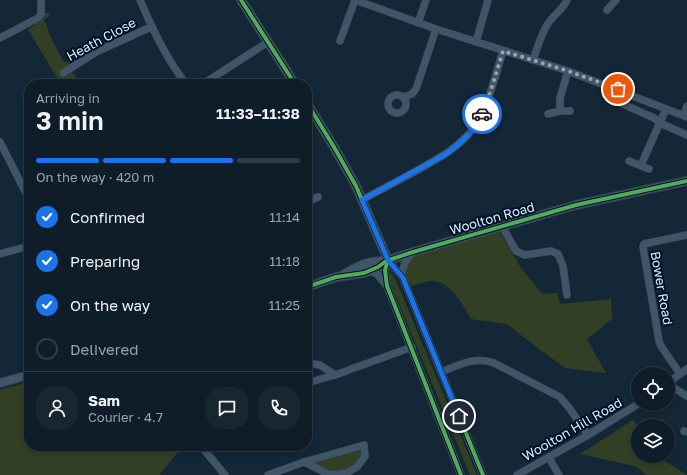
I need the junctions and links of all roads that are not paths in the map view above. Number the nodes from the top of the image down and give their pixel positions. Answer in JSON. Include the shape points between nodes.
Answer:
{"nodes":[{"id":1,"x":41,"y":0,"type":"edge"},
{"id":2,"x":140,"y":0,"type":"edge"},
{"id":3,"x":241,"y":0,"type":"edge"},
{"id":4,"x":355,"y":0,"type":"edge"},
{"id":5,"x":426,"y":0,"type":"edge"},
{"id":6,"x":488,"y":0,"type":"edge"},
{"id":7,"x":567,"y":0,"type":"edge"},
{"id":8,"x":616,"y":0,"type":"edge"},
{"id":9,"x":607,"y":10,"type":"dead end"},
{"id":10,"x":418,"y":23,"type":"junction"},
{"id":11,"x":151,"y":27,"type":"junction"},
{"id":12,"x":436,"y":29,"type":"junction"},
{"id":13,"x":0,"y":38,"type":"edge"},
{"id":14,"x":340,"y":41,"type":"dead end"},
{"id":15,"x":268,"y":42,"type":"junction"},
{"id":16,"x":476,"y":42,"type":"junction"},
{"id":17,"x":503,"y":51,"type":"junction"},
{"id":18,"x":533,"y":60,"type":"junction"},
{"id":19,"x":568,"y":71,"type":"junction"},
{"id":20,"x":63,"y":73,"type":"dead end"},
{"id":21,"x":182,"y":79,"type":"edge"},
{"id":22,"x":211,"y":79,"type":"edge"},
{"id":23,"x":292,"y":79,"type":"edge"},
{"id":24,"x":404,"y":98,"type":"dead end"},
{"id":25,"x":614,"y":100,"type":"dead end"},
{"id":26,"x":687,"y":106,"type":"edge"},
{"id":27,"x":666,"y":109,"type":"junction"},
{"id":28,"x":570,"y":110,"type":"dead end"},
{"id":29,"x":312,"y":111,"type":"edge"},
{"id":30,"x":560,"y":111,"type":"junction"},
{"id":31,"x":548,"y":114,"type":"dead end"},
{"id":32,"x":685,"y":116,"type":"edge"},
{"id":33,"x":660,"y":123,"type":"junction"},
{"id":34,"x":687,"y":134,"type":"edge"},
{"id":35,"x":0,"y":144,"type":"edge"},
{"id":36,"x":629,"y":160,"type":"dead end"},
{"id":37,"x":641,"y":165,"type":"junction"},
{"id":38,"x":649,"y":169,"type":"dead end"},
{"id":39,"x":687,"y":181,"type":"edge"},
{"id":40,"x":24,"y":190,"type":"edge"},
{"id":41,"x":318,"y":197,"type":"dead end"},
{"id":42,"x":312,"y":200,"type":"edge"},
{"id":43,"x":362,"y":200,"type":"junction"},
{"id":44,"x":502,"y":226,"type":"junction"},
{"id":45,"x":687,"y":235,"type":"edge"},
{"id":46,"x":24,"y":247,"type":"edge"},
{"id":47,"x":413,"y":252,"type":"junction"},
{"id":48,"x":0,"y":254,"type":"edge"},
{"id":49,"x":387,"y":261,"type":"junction"},
{"id":50,"x":370,"y":271,"type":"junction"},
{"id":51,"x":401,"y":275,"type":"junction"},
{"id":52,"x":336,"y":277,"type":"junction"},
{"id":53,"x":312,"y":285,"type":"edge"},
{"id":54,"x":387,"y":286,"type":"junction"},
{"id":55,"x":567,"y":295,"type":"dead end"},
{"id":56,"x":412,"y":347,"type":"junction"},
{"id":57,"x":312,"y":364,"type":"edge"},
{"id":58,"x":687,"y":369,"type":"edge"},
{"id":59,"x":441,"y":372,"type":"junction"},
{"id":60,"x":680,"y":374,"type":"junction"},
{"id":61,"x":335,"y":375,"type":"junction"},
{"id":62,"x":24,"y":376,"type":"edge"},
{"id":63,"x":675,"y":378,"type":"edge"},
{"id":64,"x":312,"y":381,"type":"edge"},
{"id":65,"x":0,"y":383,"type":"edge"},
{"id":66,"x":675,"y":389,"type":"edge"},
{"id":67,"x":687,"y":396,"type":"edge"},
{"id":68,"x":631,"y":408,"type":"edge"},
{"id":69,"x":588,"y":435,"type":"junction"},
{"id":70,"x":206,"y":451,"type":"edge"},
{"id":71,"x":549,"y":458,"type":"junction"},
{"id":72,"x":304,"y":462,"type":"junction"},
{"id":73,"x":225,"y":475,"type":"edge"},
{"id":74,"x":268,"y":475,"type":"edge"},
{"id":75,"x":461,"y":475,"type":"edge"},
{"id":76,"x":483,"y":475,"type":"edge"},
{"id":77,"x":517,"y":475,"type":"edge"},
{"id":78,"x":559,"y":475,"type":"edge"}],
"edges":[{"from":1,"to":13,"type":"street","via":[[41,14],[38,18]]},
{"from":2,"to":11,"type":"street"},
{"from":3,"to":15,"type":"street"},
{"from":4,"to":10,"type":"street"},
{"from":4,"to":14,"type":"street"},
{"from":5,"to":10,"type":"street"},
{"from":6,"to":16,"type":"street"},
{"from":7,"to":18,"type":"street","via":[[564,8],[542,33]]},
{"from":8,"to":9,"type":"street"},
{"from":10,"to":12,"type":"street"},
{"from":11,"to":20,"type":"street","name":"Heath Close","via":[[96,52]]},
{"from":11,"to":21,"type":"street","via":[[172,66]]},
{"from":12,"to":16,"type":"street"},
{"from":12,"to":24,"type":"street","via":[[416,89]]},
{"from":15,"to":22,"type":"street"},
{"from":15,"to":23,"type":"street"},
{"from":16,"to":17,"type":"street"},
{"from":17,"to":18,"type":"street"},
{"from":17,"to":43,"type":"street","via":[[482,114],[473,130],[446,154]]},
{"from":18,"to":19,"type":"street"},
{"from":19,"to":27,"type":"street"},
{"from":19,"to":30,"type":"street","via":[[560,98]]},
{"from":25,"to":33,"type":"street"},
{"from":26,"to":32,"type":"street"},
{"from":27,"to":32,"type":"street"},
{"from":27,"to":33,"type":"street"},
{"from":28,"to":30,"type":"street"},
{"from":29,"to":43,"type":"street"},
{"from":30,"to":31,"type":"street"},
{"from":33,"to":34,"type":"street"},
{"from":33,"to":37,"type":"street"},
{"from":35,"to":40,"type":"street"},
{"from":36,"to":37,"type":"street"},
{"from":37,"to":38,"type":"street"},
{"from":39,"to":44,"type":"street","name":"Woolton Road","via":[[576,205]]},
{"from":41,"to":42,"type":"street"},
{"from":43,"to":49,"type":"street"},
{"from":44,"to":47,"type":"street","name":"Woolton Road"},
{"from":44,"to":55,"type":"street","via":[[516,251],[525,255],[551,251],[558,254],[563,266]]},
{"from":45,"to":60,"type":"street","name":"Bower Road","via":[[644,244],[643,247],[659,341]]},
{"from":46,"to":48,"type":"street"},
{"from":47,"to":49,"type":"street","name":"Woolton Road"},
{"from":47,"to":51,"type":"street","via":[[405,263]]},
{"from":49,"to":50,"type":"street","name":"Woolton Road"},
{"from":49,"to":51,"type":"street"},
{"from":49,"to":52,"type":"street","name":"Woolton Road","via":[[374,260]]},
{"from":49,"to":54,"type":"street"},
{"from":50,"to":52,"type":"street","name":"Woolton Road"},
{"from":50,"to":54,"type":"street","via":[[377,274]]},
{"from":51,"to":59,"type":"street"},
{"from":52,"to":53,"type":"street","name":"Woolton Road"},
{"from":54,"to":56,"type":"street"},
{"from":56,"to":61,"type":"street"},
{"from":56,"to":75,"type":"street"},
{"from":57,"to":61,"type":"street","via":[[320,365]]},
{"from":58,"to":60,"type":"street"},
{"from":59,"to":69,"type":"street","via":[[471,361],[483,360],[494,363],[560,397]]},
{"from":59,"to":76,"type":"street"},
{"from":60,"to":63,"type":"street"},
{"from":61,"to":64,"type":"street"},
{"from":62,"to":65,"type":"street"},
{"from":66,"to":67,"type":"street"},
{"from":68,"to":69,"type":"street","name":"Woolton Hill Road"},
{"from":69,"to":71,"type":"street","name":"Woolton Hill Road"},
{"from":70,"to":73,"type":"street"},
{"from":71,"to":77,"type":"street","name":"Woolton Hill Road"},
{"from":71,"to":78,"type":"street"},
{"from":72,"to":72,"type":"street","via":[[356,447],[364,445],[365,456],[357,467],[346,473],[330,475]]},
{"from":72,"to":74,"type":"street"}]}
